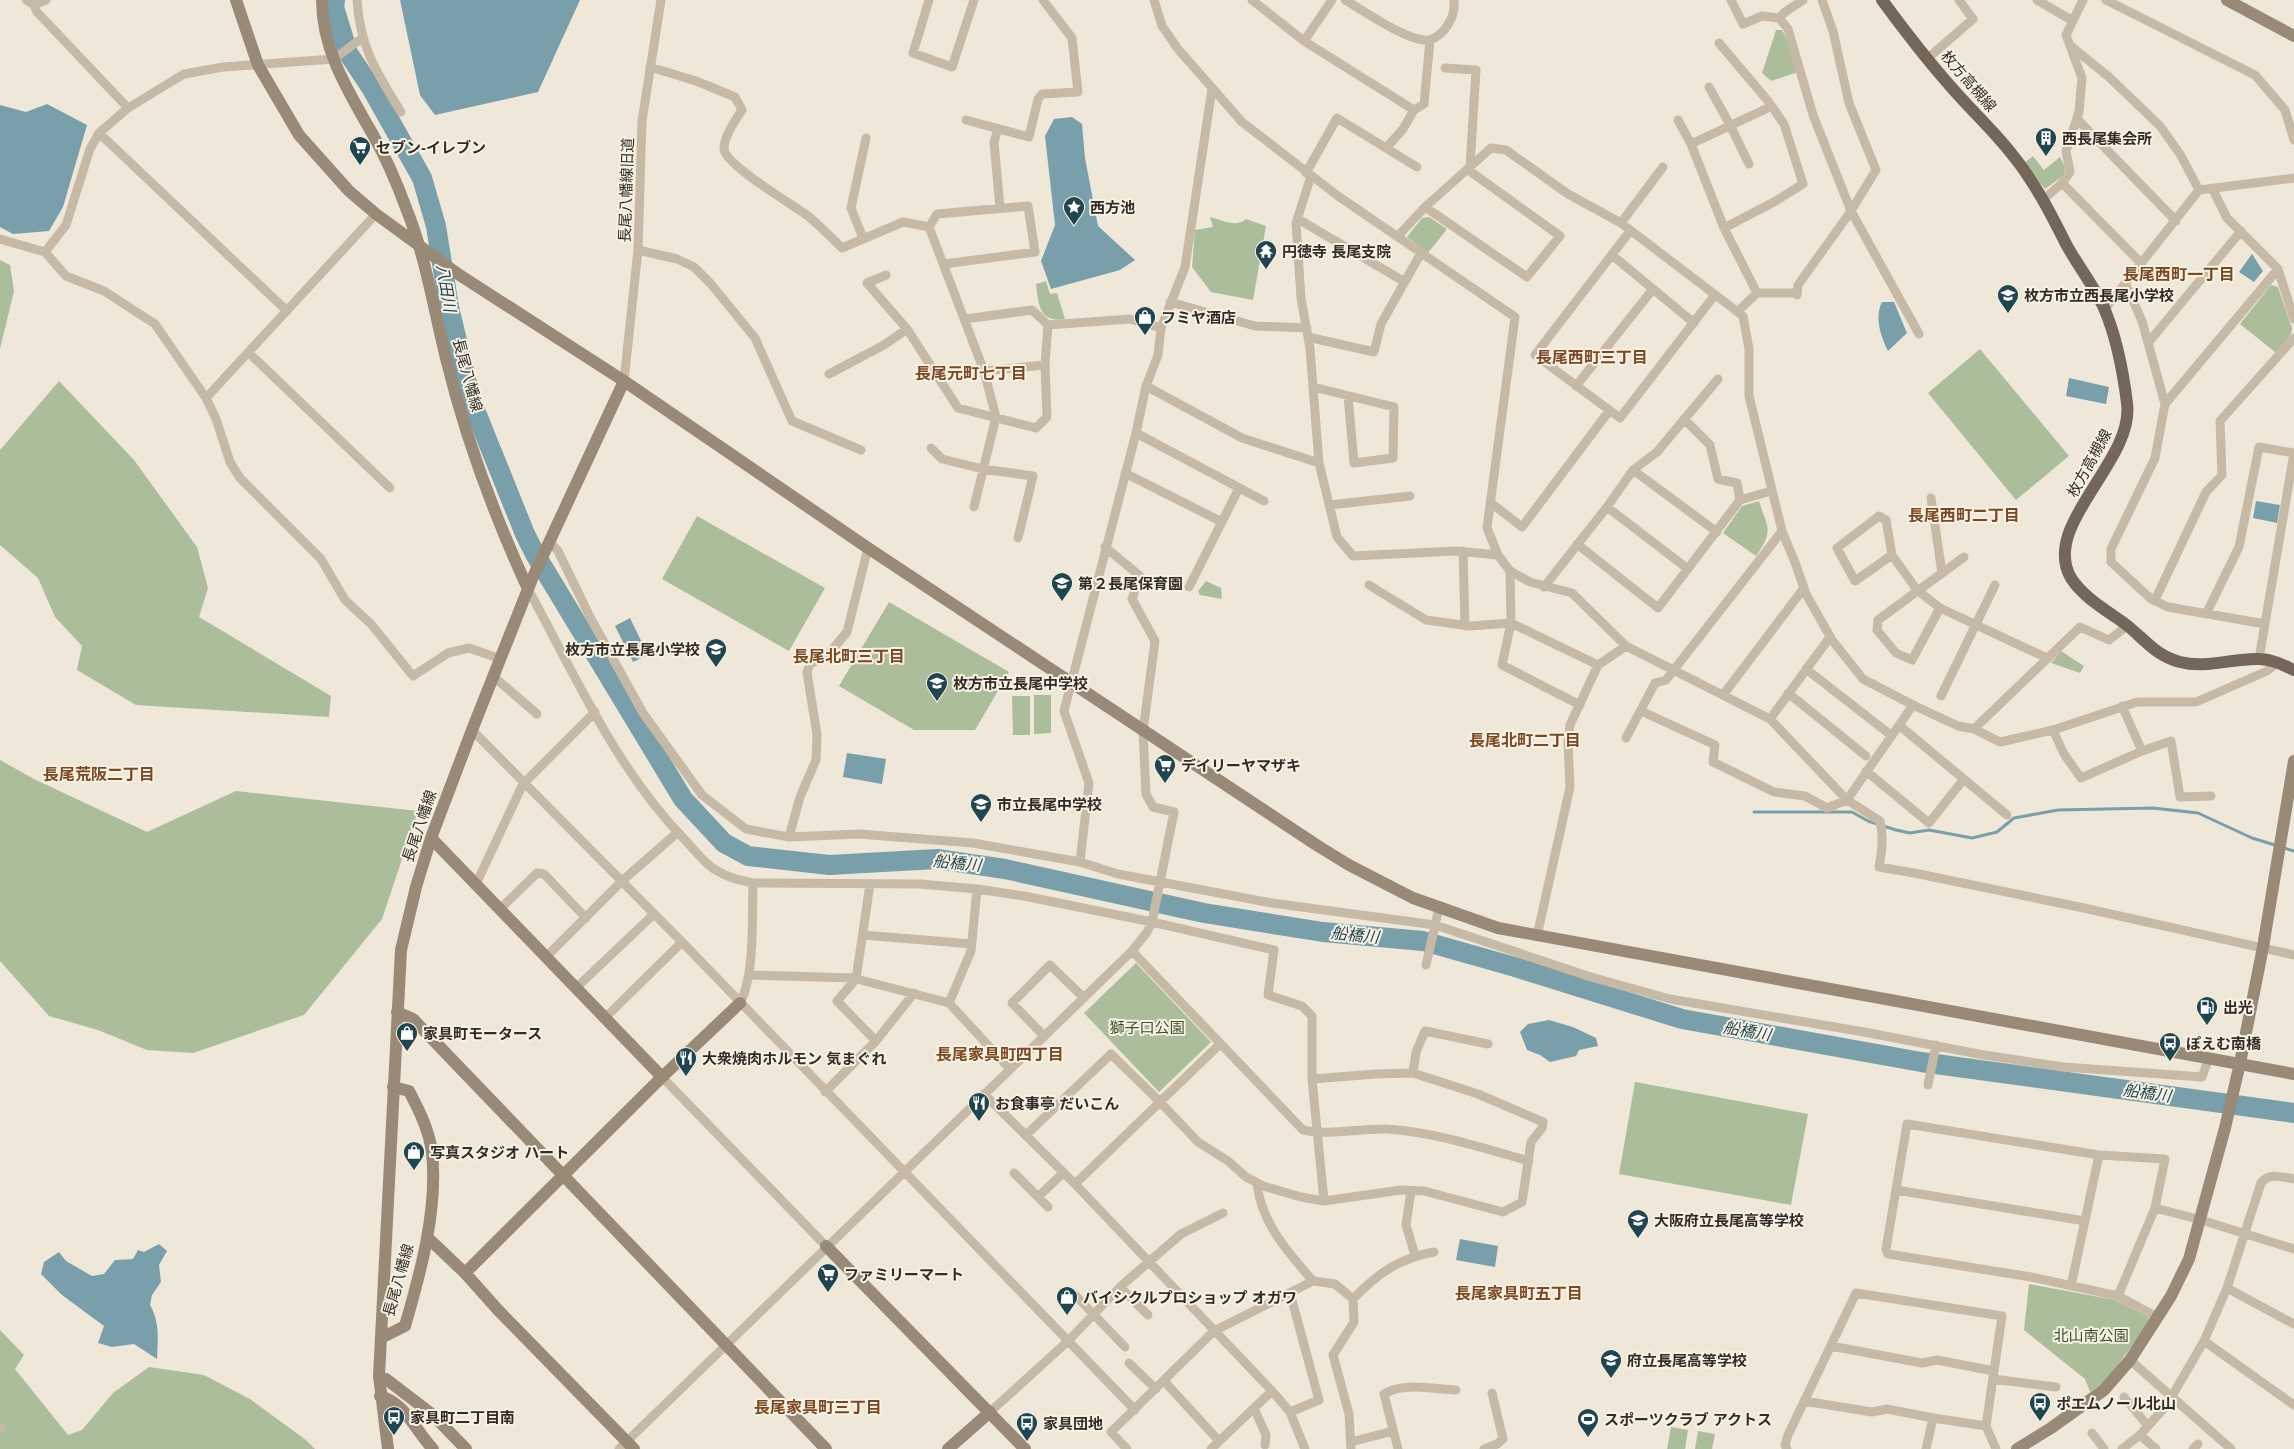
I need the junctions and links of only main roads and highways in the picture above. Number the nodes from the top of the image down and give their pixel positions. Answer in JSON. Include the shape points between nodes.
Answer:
{"nodes":[{"id":1,"x":1882,"y":0,"type":"edge"},
{"id":2,"x":2294,"y":670,"type":"edge"}],
"edges":[{"from":1,"to":2,"type":"main road","name":"枚方高槻線","via":[[1951,88],[2010,152],[2044,199],[2105,309],[2118,349],[2128,406],[2125,430],[2067,539],[2066,566],[2071,578],[2090,599],[2150,648],[2181,662],[2201,664],[2259,659],[2278,662]]}]}
